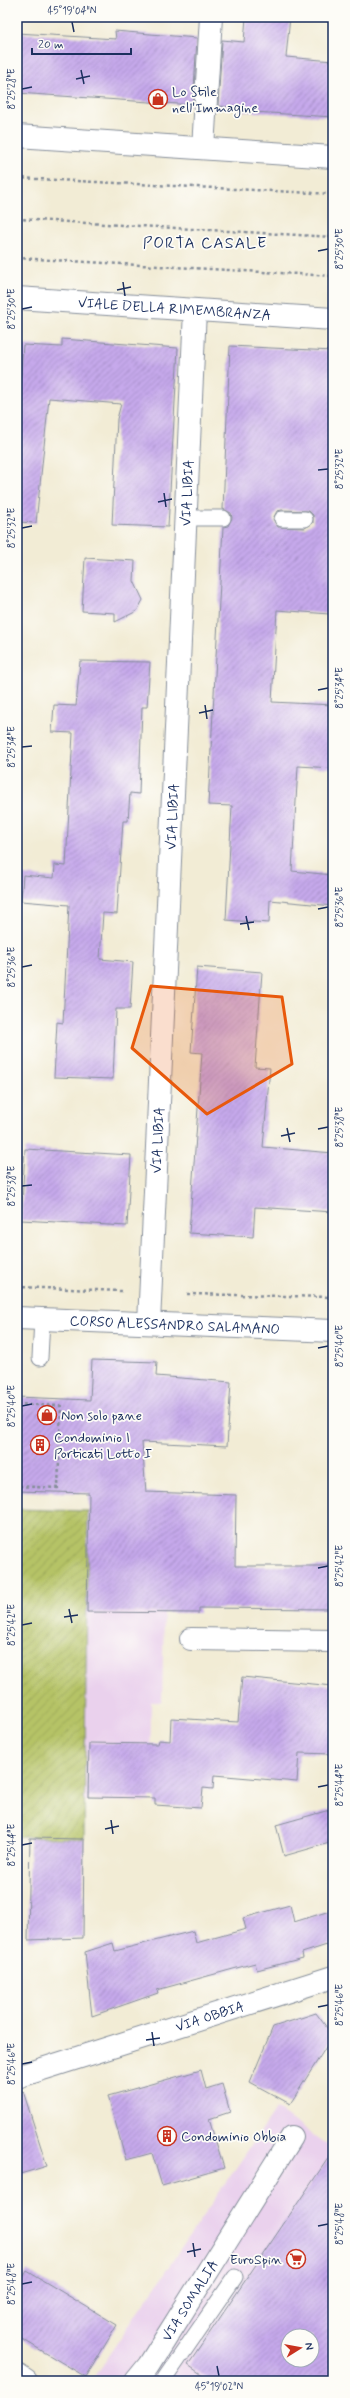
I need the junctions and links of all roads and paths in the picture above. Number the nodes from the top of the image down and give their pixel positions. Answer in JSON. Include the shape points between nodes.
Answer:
{"nodes":[{"id":1,"x":211,"y":17,"type":"edge"},
{"id":2,"x":17,"y":136,"type":"edge"},
{"id":3,"x":203,"y":148,"type":"junction"},
{"id":4,"x":333,"y":157,"type":"edge"},
{"id":5,"x":17,"y":178,"type":"edge"},
{"id":6,"x":333,"y":194,"type":"edge"},
{"id":7,"x":17,"y":219,"type":"edge"},
{"id":8,"x":333,"y":237,"type":"edge"},
{"id":9,"x":17,"y":258,"type":"edge"},
{"id":10,"x":333,"y":276,"type":"edge"},
{"id":11,"x":17,"y":298,"type":"edge"},
{"id":12,"x":195,"y":310,"type":"junction"},
{"id":13,"x":333,"y":319,"type":"edge"},
{"id":14,"x":186,"y":518,"type":"junction"},
{"id":15,"x":223,"y":518,"type":"dead end"},
{"id":16,"x":282,"y":519,"type":"dead end"},
{"id":17,"x":305,"y":519,"type":"dead end"},
{"id":18,"x":17,"y":1318,"type":"edge"},
{"id":19,"x":42,"y":1319,"type":"junction"},
{"id":20,"x":149,"y":1323,"type":"junction"},
{"id":21,"x":333,"y":1331,"type":"edge"},
{"id":22,"x":40,"y":1358,"type":"dead end"},
{"id":23,"x":17,"y":1404,"type":"edge"},
{"id":24,"x":17,"y":1486,"type":"edge"},
{"id":25,"x":191,"y":1639,"type":"dead end"},
{"id":26,"x":333,"y":1640,"type":"edge"},
{"id":27,"x":333,"y":1977,"type":"edge"},
{"id":28,"x":17,"y":2077,"type":"edge"},
{"id":29,"x":292,"y":2137,"type":"dead end"},
{"id":30,"x":235,"y":2277,"type":"dead end"},
{"id":31,"x":17,"y":2375,"type":"edge"},
{"id":32,"x":156,"y":2376,"type":"edge"},
{"id":33,"x":26,"y":2381,"type":"edge"}],
"edges":[{"from":1,"to":3,"type":"street"},
{"from":2,"to":3,"type":"street"},
{"from":3,"to":4,"type":"street"},
{"from":5,"to":6,"type":"path"},
{"from":7,"to":8,"type":"path"},
{"from":9,"to":10,"type":"path"},
{"from":11,"to":12,"type":"street","name":"VIALE DELLA RIMEMBRANZA"},
{"from":12,"to":13,"type":"street","name":"VIALE DELLA RIMEMBRANZA"},
{"from":12,"to":14,"type":"street","name":"VIA LIBIA"},
{"from":14,"to":15,"type":"lane"},
{"from":14,"to":20,"type":"street","name":"VIA LIBIA"},
{"from":16,"to":17,"type":"lane"},
{"from":18,"to":19,"type":"street","name":"CORSO ALESSANDRO SALAMANO"},
{"from":19,"to":20,"type":"street","name":"CORSO ALESSANDRO SALAMANO"},
{"from":19,"to":22,"type":"lane"},
{"from":20,"to":21,"type":"street","name":"CORSO ALESSANDRO SALAMANO"},
{"from":23,"to":24,"type":"path","via":[[61,1406],[58,1488]]},
{"from":25,"to":26,"type":"street"},
{"from":27,"to":28,"type":"street","name":"VIA OBBIA"},
{"from":29,"to":32,"type":"street","name":"VIA SOMALIA"},
{"from":30,"to":32,"type":"lane"},
{"from":31,"to":33,"type":"street"}]}
